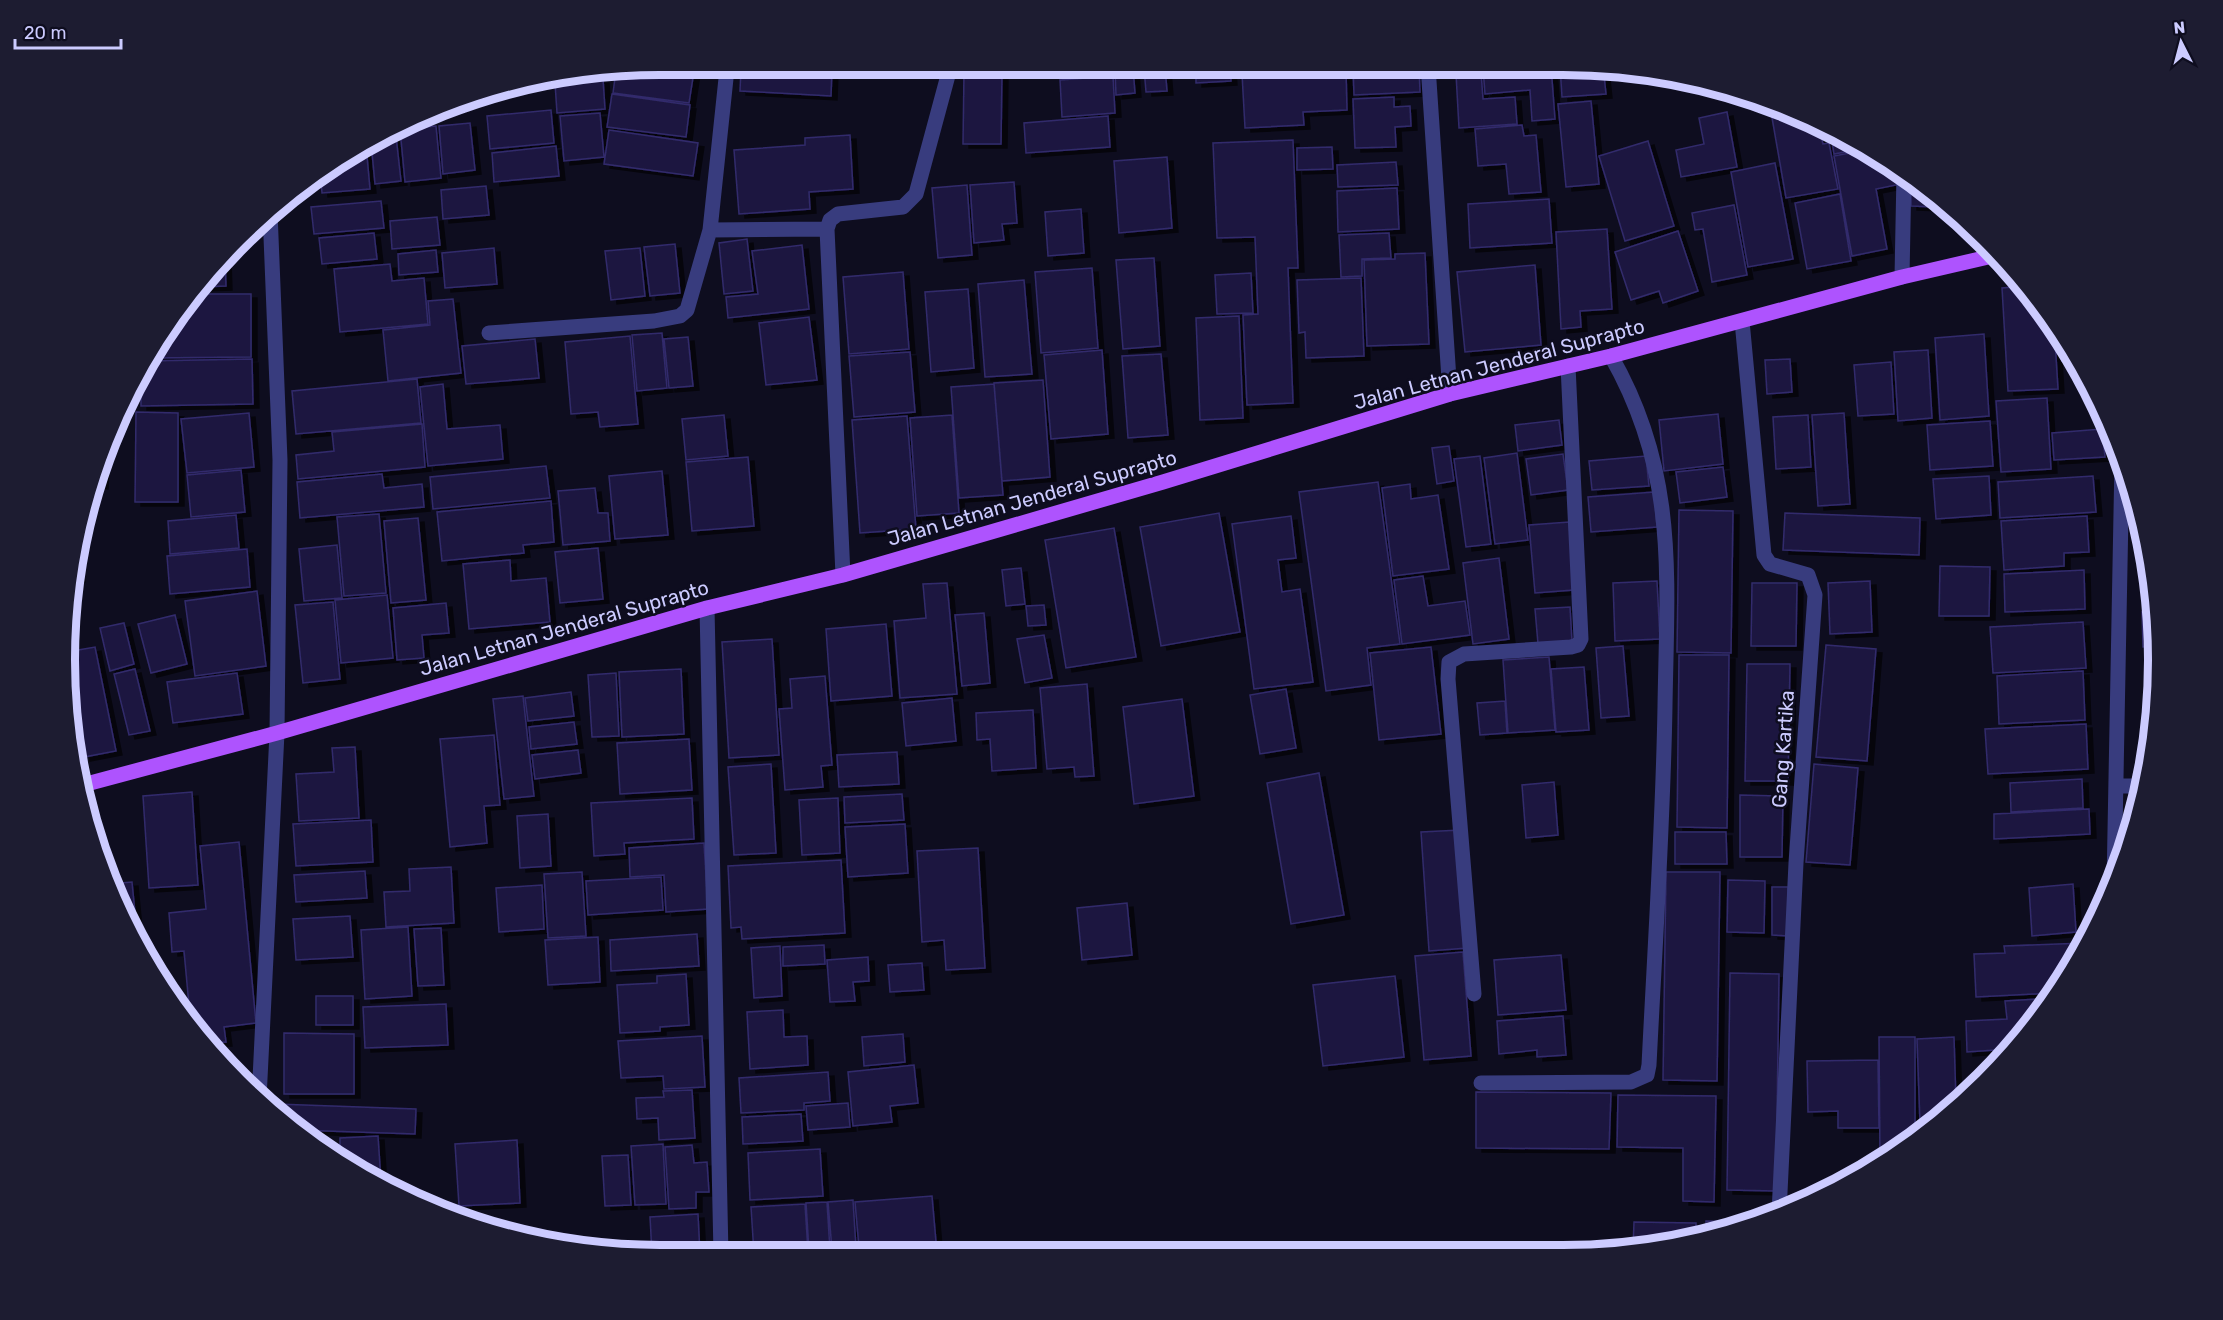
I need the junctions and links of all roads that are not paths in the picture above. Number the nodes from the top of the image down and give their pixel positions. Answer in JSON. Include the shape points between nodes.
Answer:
{"nodes":[{"id":1,"x":727,"y":75,"type":"edge"},
{"id":2,"x":948,"y":75,"type":"edge"},
{"id":3,"x":1429,"y":75,"type":"edge"},
{"id":4,"x":1904,"y":185,"type":"edge"},
{"id":5,"x":270,"y":223,"type":"edge"},
{"id":6,"x":827,"y":229,"type":"junction"},
{"id":7,"x":710,"y":230,"type":"junction"},
{"id":8,"x":1987,"y":257,"type":"edge"},
{"id":9,"x":1902,"y":277,"type":"junction"},
{"id":10,"x":1742,"y":321,"type":"junction"},
{"id":11,"x":489,"y":333,"type":"dead end"},
{"id":12,"x":1611,"y":356,"type":"junction"},
{"id":13,"x":1568,"y":366,"type":"junction"},
{"id":14,"x":1450,"y":394,"type":"junction"},
{"id":15,"x":2122,"y":487,"type":"edge"},
{"id":16,"x":843,"y":575,"type":"junction"},
{"id":17,"x":707,"y":608,"type":"junction"},
{"id":18,"x":277,"y":733,"type":"junction"},
{"id":19,"x":88,"y":784,"type":"edge"},
{"id":20,"x":2116,"y":786,"type":"junction"},
{"id":21,"x":2134,"y":786,"type":"edge"},
{"id":22,"x":2115,"y":854,"type":"edge"},
{"id":23,"x":1474,"y":994,"type":"dead end"},
{"id":24,"x":1481,"y":1083,"type":"dead end"},
{"id":25,"x":260,"y":1087,"type":"edge"},
{"id":26,"x":1779,"y":1203,"type":"edge"},
{"id":27,"x":721,"y":1245,"type":"edge"}],
"edges":[{"from":1,"to":7,"type":"street"},
{"from":2,"to":6,"type":"street","via":[[916,194],[903,207],[838,214]]},
{"from":3,"to":14,"type":"street"},
{"from":4,"to":9,"type":"street"},
{"from":5,"to":18,"type":"street","via":[[280,460]]},
{"from":6,"to":7,"type":"street"},
{"from":6,"to":16,"type":"street"},
{"from":7,"to":11,"type":"street","via":[[692,301],[680,316]]},
{"from":8,"to":9,"type":"main road","name":"Jalan Letnan Jenderal Suprapto"},
{"from":9,"to":10,"type":"main road","name":"Jalan Letnan Jenderal Suprapto"},
{"from":10,"to":12,"type":"main road","name":"Jalan Letnan Jenderal Suprapto"},
{"from":10,"to":26,"type":"street","name":"Gang Kartika","via":[[1764,555],[1770,564],[1808,575],[1815,595],[1796,863]]},
{"from":12,"to":13,"type":"main road","name":"Jalan Letnan Jenderal Suprapto"},
{"from":12,"to":24,"type":"street","via":[[1639,412],[1664,510],[1667,575],[1664,783],[1647,1075],[1631,1082]]},
{"from":13,"to":14,"type":"main road","name":"Jalan Letnan Jenderal Suprapto"},
{"from":13,"to":23,"type":"street","via":[[1581,639],[1571,647],[1464,654],[1449,662]]},
{"from":14,"to":16,"type":"main road","name":"Jalan Letnan Jenderal Suprapto"},
{"from":15,"to":20,"type":"street"},
{"from":16,"to":17,"type":"main road","name":"Jalan Letnan Jenderal Suprapto"},
{"from":17,"to":18,"type":"main road","name":"Jalan Letnan Jenderal Suprapto"},
{"from":17,"to":27,"type":"street"},
{"from":18,"to":19,"type":"main road","name":"Jalan Letnan Jenderal Suprapto"},
{"from":18,"to":25,"type":"street"},
{"from":20,"to":21,"type":"street"},
{"from":20,"to":22,"type":"street"}]}
